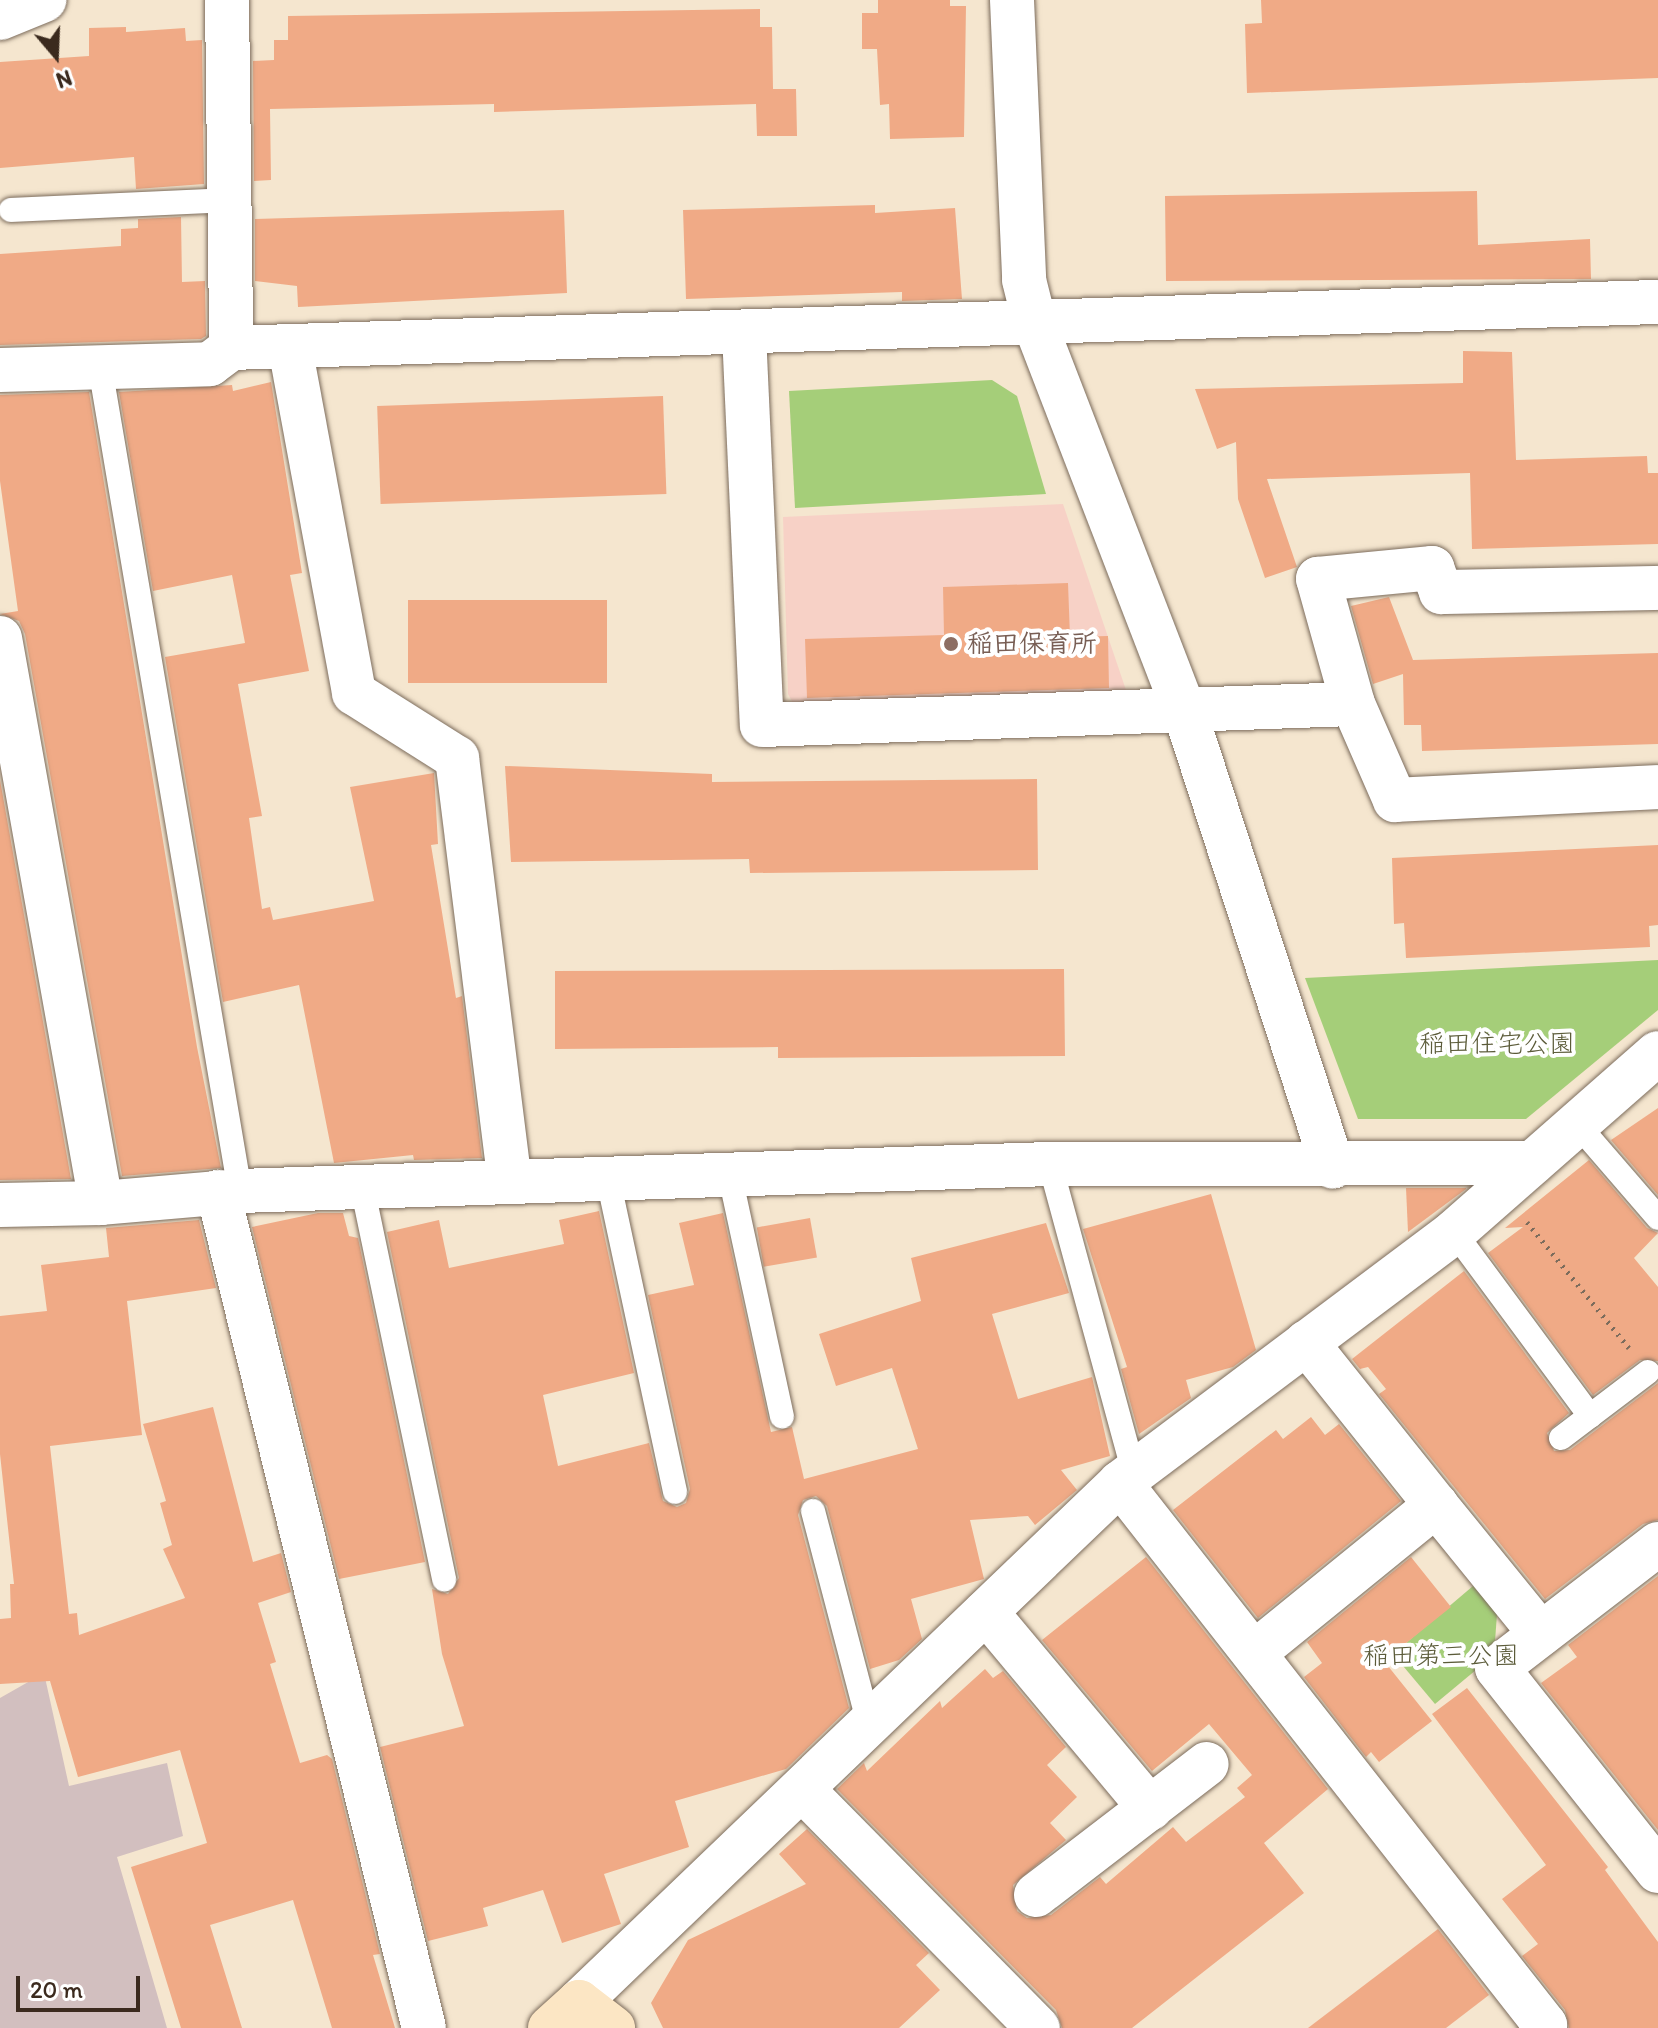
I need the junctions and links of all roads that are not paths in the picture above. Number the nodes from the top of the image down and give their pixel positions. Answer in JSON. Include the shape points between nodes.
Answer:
{"nodes":[{"id":1,"x":44,"y":0,"type":"edge"},
{"id":2,"x":227,"y":0,"type":"edge"},
{"id":3,"x":1012,"y":0,"type":"edge"},
{"id":4,"x":0,"y":18,"type":"edge"},
{"id":5,"x":230,"y":200,"type":"junction"},
{"id":6,"x":11,"y":210,"type":"dead end"},
{"id":7,"x":1658,"y":302,"type":"edge"},
{"id":8,"x":1035,"y":324,"type":"junction"},
{"id":9,"x":744,"y":333,"type":"junction"},
{"id":10,"x":290,"y":347,"type":"junction"},
{"id":11,"x":231,"y":348,"type":"junction"},
{"id":12,"x":100,"y":367,"type":"junction"},
{"id":13,"x":0,"y":370,"type":"edge"},
{"id":14,"x":1658,"y":588,"type":"edge"},
{"id":15,"x":0,"y":638,"type":"edge"},
{"id":16,"x":1353,"y":704,"type":"junction"},
{"id":17,"x":1185,"y":712,"type":"junction"},
{"id":18,"x":1658,"y":787,"type":"edge"},
{"id":19,"x":1658,"y":1053,"type":"edge"},
{"id":20,"x":1577,"y":1124,"type":"junction"},
{"id":21,"x":1050,"y":1164,"type":"junction"},
{"id":22,"x":1333,"y":1167,"type":"junction"},
{"id":23,"x":730,"y":1176,"type":"junction"},
{"id":24,"x":1517,"y":1176,"type":"junction"},
{"id":25,"x":608,"y":1179,"type":"junction"},
{"id":26,"x":510,"y":1181,"type":"junction"},
{"id":27,"x":362,"y":1186,"type":"junction"},
{"id":28,"x":229,"y":1191,"type":"junction"},
{"id":29,"x":101,"y":1203,"type":"junction"},
{"id":30,"x":0,"y":1205,"type":"edge"},
{"id":31,"x":1658,"y":1218,"type":"edge"},
{"id":32,"x":1454,"y":1232,"type":"junction"},
{"id":33,"x":1306,"y":1342,"type":"junction"},
{"id":34,"x":1648,"y":1372,"type":"road end"},
{"id":35,"x":782,"y":1416,"type":"dead end"},
{"id":36,"x":1590,"y":1416,"type":"junction"},
{"id":37,"x":1561,"y":1438,"type":"dead end"},
{"id":38,"x":1127,"y":1479,"type":"junction"},
{"id":39,"x":675,"y":1492,"type":"dead end"},
{"id":40,"x":1436,"y":1505,"type":"junction"},
{"id":41,"x":813,"y":1511,"type":"dead end"},
{"id":42,"x":1658,"y":1544,"type":"edge"},
{"id":43,"x":444,"y":1580,"type":"dead end"},
{"id":44,"x":986,"y":1612,"type":"junction"},
{"id":45,"x":1541,"y":1634,"type":"junction"},
{"id":46,"x":1254,"y":1653,"type":"junction"},
{"id":47,"x":869,"y":1724,"type":"junction"},
{"id":48,"x":1207,"y":1764,"type":"dead end"},
{"id":49,"x":802,"y":1789,"type":"junction"},
{"id":50,"x":1150,"y":1808,"type":"junction"},
{"id":51,"x":1658,"y":1871,"type":"edge"},
{"id":52,"x":1036,"y":1895,"type":"dead end"},
{"id":53,"x":564,"y":2015,"type":"edge"},
{"id":54,"x":424,"y":2028,"type":"edge"},
{"id":55,"x":613,"y":2028,"type":"edge"},
{"id":56,"x":1038,"y":2028,"type":"edge"},
{"id":57,"x":1541,"y":2028,"type":"edge"}],
"edges":[{"from":1,"to":4,"type":"street"},
{"from":2,"to":5,"type":"street"},
{"from":3,"to":8,"type":"street","via":[[1024,280]]},
{"from":5,"to":6,"type":"lane"},
{"from":5,"to":11,"type":"street"},
{"from":7,"to":8,"type":"street"},
{"from":8,"to":9,"type":"street"},
{"from":8,"to":17,"type":"street"},
{"from":9,"to":10,"type":"street"},
{"from":9,"to":17,"type":"street","via":[[762,725]]},
{"from":10,"to":11,"type":"street"},
{"from":10,"to":26,"type":"street","via":[[354,693],[457,758]]},
{"from":11,"to":12,"type":"street","via":[[210,364]]},
{"from":12,"to":13,"type":"street"},
{"from":12,"to":28,"type":"lane"},
{"from":14,"to":16,"type":"street","via":[[1441,592],[1432,568],[1318,579]]},
{"from":15,"to":29,"type":"street"},
{"from":16,"to":17,"type":"street"},
{"from":16,"to":18,"type":"street","via":[[1395,800]]},
{"from":17,"to":22,"type":"street"},
{"from":19,"to":20,"type":"street"},
{"from":20,"to":24,"type":"street"},
{"from":20,"to":31,"type":"lane"},
{"from":21,"to":22,"type":"street"},
{"from":21,"to":23,"type":"street"},
{"from":21,"to":38,"type":"lane"},
{"from":22,"to":24,"type":"street"},
{"from":23,"to":25,"type":"street"},
{"from":23,"to":35,"type":"lane"},
{"from":24,"to":32,"type":"street"},
{"from":25,"to":26,"type":"street"},
{"from":25,"to":39,"type":"lane"},
{"from":26,"to":27,"type":"street"},
{"from":27,"to":28,"type":"street"},
{"from":27,"to":43,"type":"lane"},
{"from":28,"to":29,"type":"street"},
{"from":28,"to":54,"type":"street"},
{"from":29,"to":30,"type":"street"},
{"from":32,"to":33,"type":"street"},
{"from":32,"to":36,"type":"lane"},
{"from":33,"to":38,"type":"street"},
{"from":33,"to":40,"type":"street"},
{"from":34,"to":36,"type":"lane"},
{"from":36,"to":37,"type":"lane"},
{"from":38,"to":44,"type":"street"},
{"from":38,"to":46,"type":"street"},
{"from":40,"to":45,"type":"street"},
{"from":40,"to":46,"type":"street"},
{"from":41,"to":47,"type":"lane"},
{"from":42,"to":45,"type":"street"},
{"from":44,"to":47,"type":"street"},
{"from":44,"to":50,"type":"street"},
{"from":45,"to":51,"type":"street","via":[[1497,1668]]},
{"from":46,"to":57,"type":"street","via":[[1545,2025]]},
{"from":47,"to":49,"type":"street"},
{"from":48,"to":50,"type":"street"},
{"from":49,"to":53,"type":"street"},
{"from":49,"to":56,"type":"street"},
{"from":50,"to":52,"type":"street"},
{"from":53,"to":55,"type":"street"}]}
